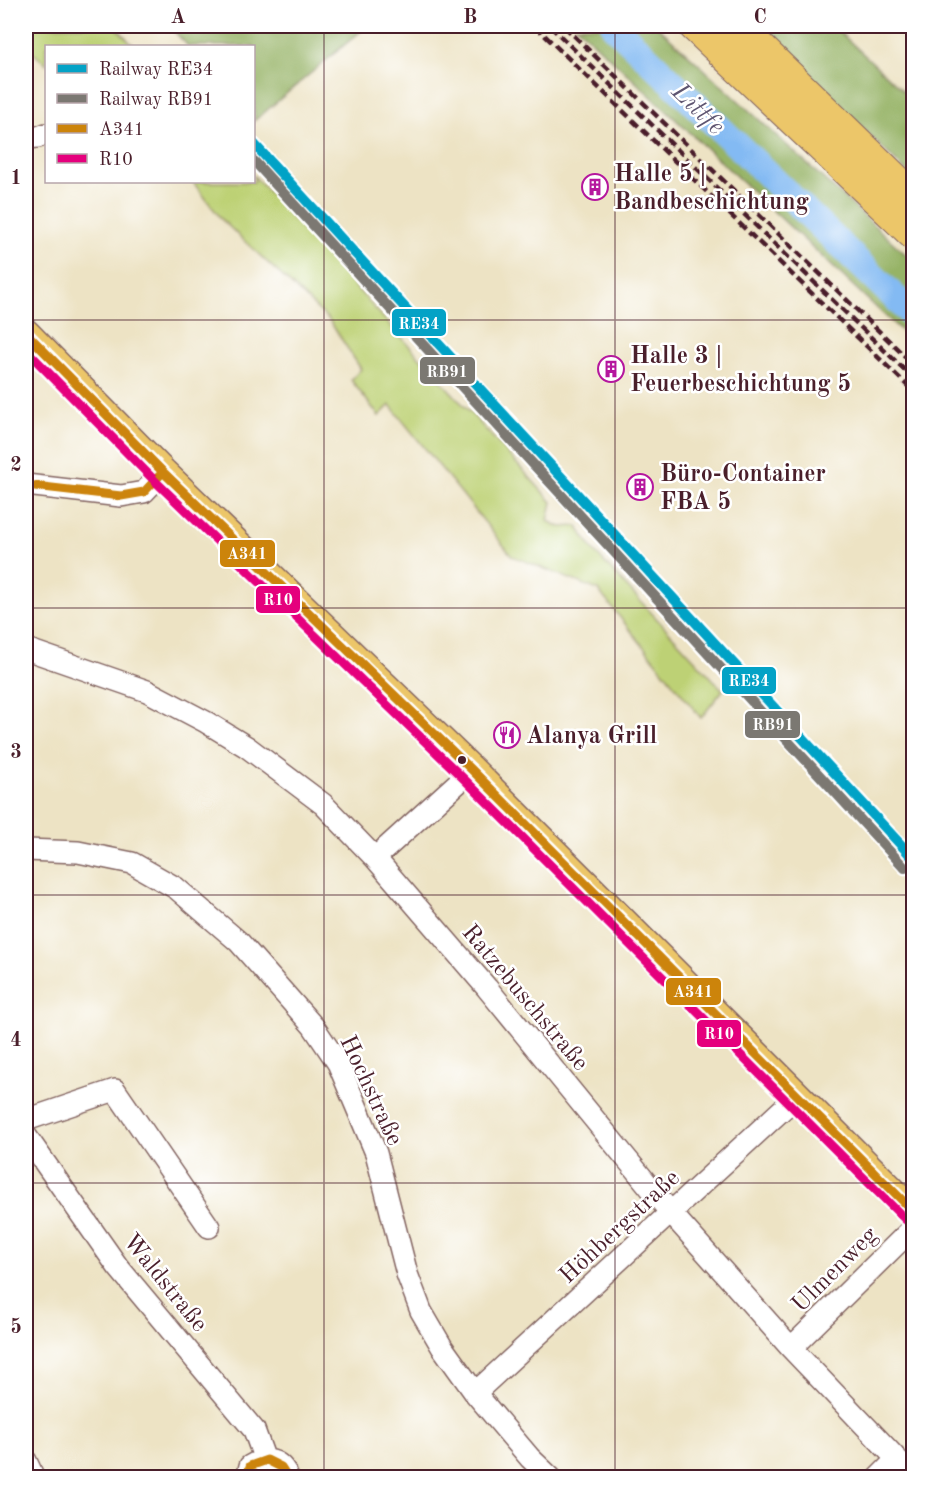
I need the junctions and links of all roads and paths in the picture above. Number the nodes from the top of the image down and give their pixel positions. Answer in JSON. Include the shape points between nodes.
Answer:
{"nodes":[{"id":1,"x":695,"y":26,"type":"edge"},
{"id":2,"x":737,"y":26,"type":"edge"},
{"id":3,"x":45,"y":134,"type":"edge"},
{"id":4,"x":26,"y":138,"type":"edge"},
{"id":5,"x":914,"y":198,"type":"edge"},
{"id":6,"x":914,"y":234,"type":"edge"},
{"id":7,"x":26,"y":333,"type":"edge"},
{"id":8,"x":163,"y":472,"type":"junction"},
{"id":9,"x":26,"y":484,"type":"edge"},
{"id":10,"x":26,"y":649,"type":"edge"},
{"id":11,"x":472,"y":770,"type":"junction"},
{"id":12,"x":26,"y":849,"type":"edge"},
{"id":13,"x":375,"y":858,"type":"junction"},
{"id":14,"x":797,"y":1096,"type":"junction"},
{"id":15,"x":26,"y":1120,"type":"edge"},
{"id":16,"x":26,"y":1136,"type":"edge"},
{"id":17,"x":914,"y":1212,"type":"edge"},
{"id":18,"x":672,"y":1213,"type":"junction"},
{"id":19,"x":208,"y":1227,"type":"dead end"},
{"id":20,"x":914,"y":1227,"type":"edge"},
{"id":21,"x":798,"y":1341,"type":"junction"},
{"id":22,"x":475,"y":1393,"type":"junction"},
{"id":23,"x":897,"y":1459,"type":"junction"},
{"id":24,"x":265,"y":1460,"type":"junction"},
{"id":25,"x":26,"y":1461,"type":"edge"},
{"id":26,"x":544,"y":1475,"type":"edge"},
{"id":27,"x":245,"y":1477,"type":"edge"},
{"id":28,"x":914,"y":1477,"type":"edge"},
{"id":29,"x":34,"y":1478,"type":"edge"},
{"id":30,"x":288,"y":1478,"type":"edge"},
{"id":31,"x":878,"y":1478,"type":"edge"}],
"edges":[{"from":1,"to":6,"type":"highway"},
{"from":2,"to":5,"type":"highway"},
{"from":3,"to":4,"type":"street"},
{"from":7,"to":8,"type":"main road"},
{"from":8,"to":9,"type":"street","via":[[144,492],[121,496]]},
{"from":8,"to":11,"type":"main road"},
{"from":10,"to":13,"type":"street","name":"Ratzebuschstraße","via":[[147,691],[247,747],[323,804]]},
{"from":11,"to":13,"type":"street"},
{"from":11,"to":14,"type":"main road"},
{"from":12,"to":22,"type":"street","name":"Hochstraße","via":[[78,852],[132,863],[177,888],[239,942],[313,1026],[338,1064],[375,1153],[407,1274],[421,1311]]},
{"from":13,"to":18,"type":"street","name":"Ratzebuschstraße"},
{"from":14,"to":17,"type":"main road"},
{"from":14,"to":18,"type":"street","name":"Höhbergstraße"},
{"from":15,"to":19,"type":"street","via":[[115,1090]]},
{"from":16,"to":24,"type":"street","name":"Waldstraße","via":[[118,1266],[254,1430]]},
{"from":18,"to":21,"type":"street","name":"Ratzebuschstraße"},
{"from":18,"to":22,"type":"street","name":"Höhbergstraße"},
{"from":20,"to":21,"type":"street","name":"Ulmenweg"},
{"from":21,"to":23,"type":"street","name":"Ratzebuschstraße"},
{"from":22,"to":26,"type":"street","name":"Hochstraße"},
{"from":23,"to":28,"type":"street","name":"Ratzebuschstraße"},
{"from":23,"to":31,"type":"street"},
{"from":24,"to":27,"type":"street","via":[[250,1466]]},
{"from":24,"to":30,"type":"street","via":[[280,1464]]},
{"from":25,"to":29,"type":"street"}]}
